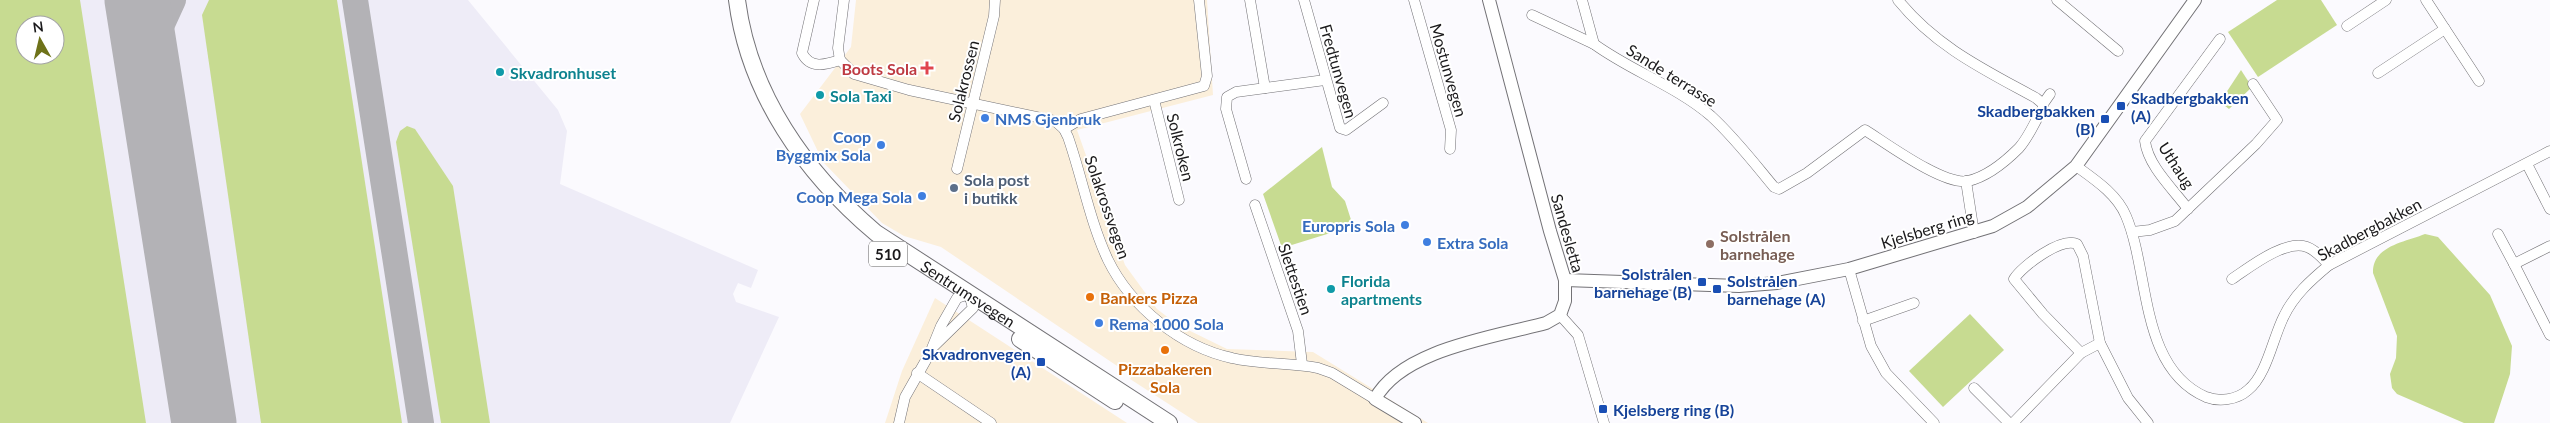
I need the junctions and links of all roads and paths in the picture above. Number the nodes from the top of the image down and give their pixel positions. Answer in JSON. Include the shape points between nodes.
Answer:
{"nodes":[{"id":1,"x":726,"y":0,"type":"edge"},
{"id":2,"x":737,"y":0,"type":"edge"},
{"id":3,"x":814,"y":0,"type":"edge"},
{"id":4,"x":844,"y":0,"type":"edge"},
{"id":5,"x":996,"y":0,"type":"edge"},
{"id":6,"x":1200,"y":0,"type":"edge"},
{"id":7,"x":1250,"y":0,"type":"edge"},
{"id":8,"x":1304,"y":0,"type":"edge"},
{"id":9,"x":1414,"y":0,"type":"edge"},
{"id":10,"x":1489,"y":0,"type":"edge"},
{"id":11,"x":1582,"y":0,"type":"edge"},
{"id":12,"x":1898,"y":0,"type":"edge"},
{"id":13,"x":2057,"y":0,"type":"edge"},
{"id":14,"x":2195,"y":0,"type":"edge"},
{"id":15,"x":2386,"y":0,"type":"edge"},
{"id":16,"x":2426,"y":0,"type":"edge"},
{"id":17,"x":1532,"y":15,"type":"dead end"},
{"id":18,"x":2347,"y":26,"type":"dead end"},
{"id":19,"x":2445,"y":29,"type":"junction"},
{"id":20,"x":2220,"y":39,"type":"dead end"},
{"id":21,"x":1594,"y":44,"type":"junction"},
{"id":22,"x":2118,"y":51,"type":"dead end"},
{"id":23,"x":840,"y":60,"type":"junction"},
{"id":24,"x":2378,"y":73,"type":"dead end"},
{"id":25,"x":1325,"y":80,"type":"junction"},
{"id":26,"x":2479,"y":80,"type":"dead end"},
{"id":27,"x":2253,"y":84,"type":"dead end"},
{"id":28,"x":1265,"y":88,"type":"junction"},
{"id":29,"x":2050,"y":94,"type":"dead end"},
{"id":30,"x":1154,"y":100,"type":"junction"},
{"id":31,"x":974,"y":103,"type":"junction"},
{"id":32,"x":1383,"y":103,"type":"dead end"},
{"id":33,"x":2042,"y":104,"type":"junction"},
{"id":34,"x":1064,"y":129,"type":"junction"},
{"id":35,"x":1450,"y":149,"type":"dead end"},
{"id":36,"x":2550,"y":151,"type":"edge"},
{"id":37,"x":2527,"y":164,"type":"junction"},
{"id":38,"x":2076,"y":166,"type":"junction"},
{"id":39,"x":957,"y":168,"type":"dead end"},
{"id":40,"x":1246,"y":180,"type":"dead end"},
{"id":41,"x":1966,"y":181,"type":"junction"},
{"id":42,"x":1179,"y":200,"type":"dead end"},
{"id":43,"x":1255,"y":205,"type":"dead end"},
{"id":44,"x":2188,"y":209,"type":"junction"},
{"id":45,"x":2550,"y":209,"type":"edge"},
{"id":46,"x":2132,"y":232,"type":"junction"},
{"id":47,"x":1974,"y":233,"type":"junction"},
{"id":48,"x":2498,"y":234,"type":"dead end"},
{"id":49,"x":2550,"y":246,"type":"edge"},
{"id":50,"x":2514,"y":264,"type":"junction"},
{"id":51,"x":2329,"y":265,"type":"junction"},
{"id":52,"x":1849,"y":269,"type":"junction"},
{"id":53,"x":2232,"y":279,"type":"dead end"},
{"id":54,"x":1565,"y":280,"type":"junction"},
{"id":55,"x":966,"y":300,"type":"junction"},
{"id":56,"x":1914,"y":303,"type":"dead end"},
{"id":57,"x":1560,"y":315,"type":"junction"},
{"id":58,"x":1863,"y":321,"type":"junction"},
{"id":59,"x":2549,"y":328,"type":"edge"},
{"id":60,"x":2100,"y":343,"type":"junction"},
{"id":61,"x":932,"y":348,"type":"junction"},
{"id":62,"x":2081,"y":353,"type":"junction"},
{"id":63,"x":1302,"y":364,"type":"junction"},
{"id":64,"x":917,"y":374,"type":"junction"},
{"id":65,"x":1974,"y":388,"type":"dead end"},
{"id":66,"x":1375,"y":399,"type":"junction"},
{"id":67,"x":899,"y":423,"type":"edge"},
{"id":68,"x":991,"y":423,"type":"edge"},
{"id":69,"x":1149,"y":423,"type":"edge"},
{"id":70,"x":1169,"y":423,"type":"edge"},
{"id":71,"x":1415,"y":423,"type":"edge"},
{"id":72,"x":1604,"y":423,"type":"edge"},
{"id":73,"x":1934,"y":423,"type":"edge"},
{"id":74,"x":2008,"y":423,"type":"edge"},
{"id":75,"x":2012,"y":423,"type":"edge"},
{"id":76,"x":2148,"y":423,"type":"edge"}],
"edges":[{"from":1,"to":55,"type":"main road","name":"Sentrumsvegen","number":"510","via":[[740,63],[760,108],[788,155],[825,201],[870,242]]},
{"from":2,"to":55,"type":"main road","name":"Sentrumsvegen","number":"510","via":[[751,61],[769,103],[796,149],[833,194],[876,234]]},
{"from":3,"to":23,"type":"street","via":[[802,53],[813,64]]},
{"from":4,"to":23,"type":"street","via":[[838,48]]},
{"from":5,"to":31,"type":"street","name":"Solakrossen"},
{"from":6,"to":30,"type":"street","name":"Solkroken","via":[[1207,76],[1204,86]]},
{"from":7,"to":28,"type":"street"},
{"from":8,"to":25,"type":"street","name":"Fredtunvegen"},
{"from":9,"to":35,"type":"street","name":"Mostunvegen","via":[[1451,130]]},
{"from":10,"to":54,"type":"street","name":"Sandesletta"},
{"from":11,"to":21,"type":"street"},
{"from":12,"to":33,"type":"street","via":[[1936,40]]},
{"from":13,"to":22,"type":"street"},
{"from":14,"to":38,"type":"street","name":"Kjelsberg ring"},
{"from":15,"to":18,"type":"street"},
{"from":16,"to":19,"type":"street"},
{"from":17,"to":21,"type":"street","name":"Sande terrasse"},
{"from":19,"to":24,"type":"street"},
{"from":19,"to":26,"type":"street"},
{"from":20,"to":44,"type":"street","name":"Uthaug","via":[[2145,141],[2153,163]]},
{"from":21,"to":41,"type":"street","name":"Sande terrasse","via":[[1659,81],[1711,116],[1779,189],[1807,173],[1865,130],[1935,173]]},
{"from":23,"to":31,"type":"street","via":[[854,74],[909,90]]},
{"from":25,"to":28,"type":"street"},
{"from":25,"to":32,"type":"street","name":"Fredtunvegen","via":[[1342,130]]},
{"from":27,"to":44,"type":"street","via":[[2276,120],[2256,144]]},
{"from":28,"to":40,"type":"street","via":[[1236,92],[1227,97],[1226,109]]},
{"from":29,"to":33,"type":"street"},
{"from":30,"to":34,"type":"street","name":"Solkroken","via":[[1081,119]]},
{"from":30,"to":42,"type":"street","name":"Solkroken"},
{"from":31,"to":34,"type":"street","via":[[1051,118]]},
{"from":31,"to":39,"type":"street","name":"Solakrossen"},
{"from":33,"to":41,"type":"street","via":[[2043,108],[2020,146],[1996,168]]},
{"from":34,"to":63,"type":"street","name":"Solakrossvegen","via":[[1107,258],[1122,283],[1146,310],[1184,339],[1209,352],[1249,361]]},
{"from":36,"to":37,"type":"street","name":"Skadbergbakken"},
{"from":37,"to":45,"type":"street"},
{"from":37,"to":51,"type":"street","name":"Skadbergbakken"},
{"from":38,"to":46,"type":"street","name":"Skadbergbakken","via":[[2118,203]]},
{"from":38,"to":47,"type":"street","name":"Kjelsberg ring","via":[[2027,207]]},
{"from":41,"to":47,"type":"street"},
{"from":43,"to":63,"type":"street","name":"Slettestien","via":[[1298,331]]},
{"from":44,"to":46,"type":"street","name":"Uthaug","via":[[2175,221],[2150,230]]},
{"from":46,"to":51,"type":"street","name":"Skadbergbakken","via":[[2158,342],[2176,373],[2188,386],[2212,400],[2235,398],[2255,384],[2291,304]]},
{"from":47,"to":52,"type":"street","name":"Kjelsberg ring"},
{"from":48,"to":50,"type":"street"},
{"from":49,"to":50,"type":"street"},
{"from":50,"to":59,"type":"street"},
{"from":51,"to":53,"type":"street","via":[[2308,247],[2296,246],[2268,255]]},
{"from":52,"to":54,"type":"street","name":"Kjelsberg ring","via":[[1758,285]]},
{"from":52,"to":58,"type":"street"},
{"from":54,"to":57,"type":"street","name":"Sandesletta","via":[[1565,300]]},
{"from":55,"to":61,"type":"street"},
{"from":55,"to":61,"type":"street","via":[[941,326]]},
{"from":55,"to":69,"type":"main road","name":"Sentrumsvegen","number":"510"},
{"from":55,"to":70,"type":"main road","name":"Sentrumsvegen","number":"510"},
{"from":56,"to":58,"type":"street"},
{"from":57,"to":66,"type":"street","via":[[1546,323],[1426,356],[1389,379]]},
{"from":57,"to":72,"type":"street","via":[[1578,335]]},
{"from":58,"to":73,"type":"street","via":[[1871,346],[1886,372]]},
{"from":60,"to":62,"type":"street"},
{"from":60,"to":62,"type":"street","via":[[2079,246],[2067,243],[2045,252],[2014,279]]},
{"from":60,"to":76,"type":"street","via":[[2128,398]]},
{"from":61,"to":64,"type":"street"},
{"from":62,"to":75,"type":"street"},
{"from":63,"to":66,"type":"street","name":"Solakrossvegen","via":[[1332,372]]},
{"from":64,"to":67,"type":"street"},
{"from":64,"to":68,"type":"street"},
{"from":65,"to":74,"type":"street"},
{"from":66,"to":71,"type":"street"}]}
